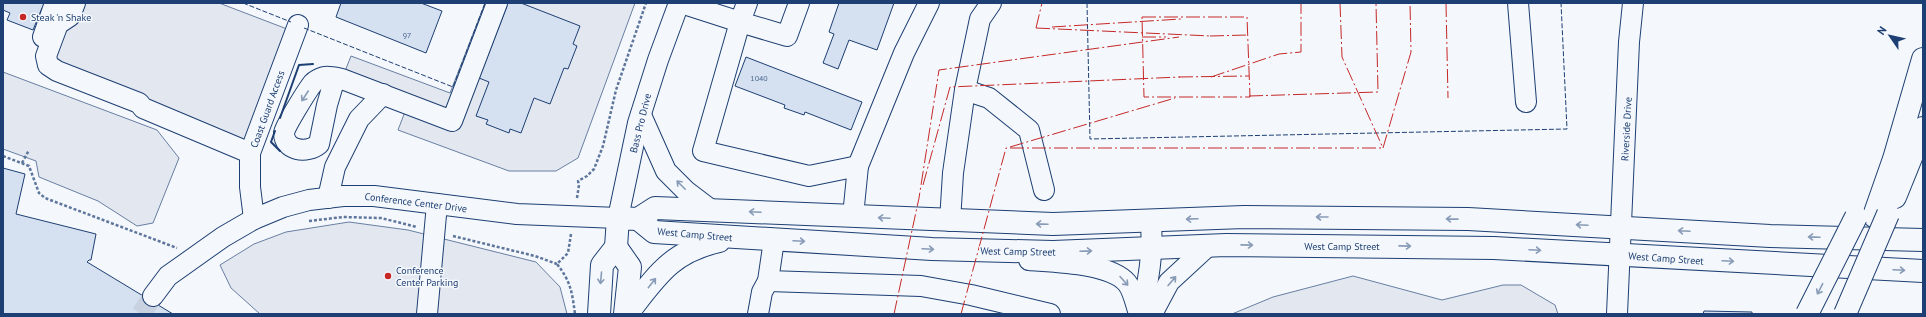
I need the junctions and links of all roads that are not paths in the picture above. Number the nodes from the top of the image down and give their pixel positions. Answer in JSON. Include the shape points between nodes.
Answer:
{"nodes":[{"id":1,"x":55,"y":3,"type":"edge"},
{"id":2,"x":75,"y":3,"type":"edge"},
{"id":3,"x":497,"y":3,"type":"edge"},
{"id":4,"x":680,"y":3,"type":"edge"},
{"id":5,"x":747,"y":3,"type":"edge"},
{"id":6,"x":799,"y":3,"type":"edge"},
{"id":7,"x":929,"y":3,"type":"edge"},
{"id":8,"x":991,"y":3,"type":"edge"},
{"id":9,"x":1518,"y":3,"type":"edge"},
{"id":10,"x":1633,"y":3,"type":"edge"},
{"id":11,"x":740,"y":22,"type":"junction"},
{"id":12,"x":298,"y":25,"type":"dead end"},
{"id":13,"x":1921,"y":67,"type":"edge"},
{"id":14,"x":335,"y":78,"type":"dead end"},
{"id":15,"x":965,"y":90,"type":"junction"},
{"id":16,"x":383,"y":94,"type":"junction"},
{"id":17,"x":1526,"y":102,"type":"dead end"},
{"id":18,"x":143,"y":108,"type":"junction"},
{"id":19,"x":641,"y":115,"type":"junction"},
{"id":20,"x":1923,"y":128,"type":"edge"},
{"id":21,"x":250,"y":153,"type":"junction"},
{"id":22,"x":858,"y":166,"type":"junction"},
{"id":23,"x":1923,"y":166,"type":"edge"},
{"id":24,"x":1044,"y":190,"type":"dead end"},
{"id":25,"x":328,"y":198,"type":"junction"},
{"id":26,"x":437,"y":204,"type":"junction"},
{"id":27,"x":711,"y":210,"type":"junction"},
{"id":28,"x":1878,"y":213,"type":"junction"},
{"id":29,"x":853,"y":216,"type":"junction"},
{"id":30,"x":254,"y":219,"type":"junction"},
{"id":31,"x":628,"y":219,"type":"junction"},
{"id":32,"x":950,"y":221,"type":"junction"},
{"id":33,"x":1151,"y":221,"type":"junction"},
{"id":34,"x":1621,"y":227,"type":"junction"},
{"id":35,"x":735,"y":238,"type":"junction"},
{"id":36,"x":774,"y":240,"type":"junction"},
{"id":37,"x":1923,"y":240,"type":"edge"},
{"id":38,"x":1208,"y":246,"type":"junction"},
{"id":39,"x":616,"y":247,"type":"junction"},
{"id":40,"x":1152,"y":248,"type":"junction"},
{"id":41,"x":1008,"y":251,"type":"junction"},
{"id":42,"x":1619,"y":254,"type":"junction"},
{"id":43,"x":1923,"y":272,"type":"edge"},
{"id":44,"x":768,"y":281,"type":"junction"},
{"id":45,"x":153,"y":296,"type":"tunnel mouth"},
{"id":46,"x":1046,"y":313,"type":"edge"},
{"id":47,"x":427,"y":314,"type":"edge"},
{"id":48,"x":599,"y":314,"type":"edge"},
{"id":49,"x":626,"y":314,"type":"edge"},
{"id":50,"x":758,"y":314,"type":"edge"},
{"id":51,"x":1140,"y":314,"type":"edge"},
{"id":52,"x":1152,"y":314,"type":"edge"},
{"id":53,"x":1617,"y":314,"type":"edge"},
{"id":54,"x":1807,"y":314,"type":"edge"},
{"id":55,"x":1833,"y":314,"type":"edge"},
{"id":56,"x":1845,"y":314,"type":"edge"}],
"edges":[{"from":1,"to":18,"type":"street","via":[[38,49],[40,69],[49,77],[135,110]]},
{"from":2,"to":18,"type":"street","via":[[70,16],[58,24],[46,56],[48,65],[140,103]]},
{"from":3,"to":16,"type":"street","via":[[452,121]]},
{"from":4,"to":11,"type":"street"},
{"from":4,"to":19,"type":"street","name":"Bass Pro Drive","via":[[658,60]]},
{"from":5,"to":11,"type":"street"},
{"from":6,"to":11,"type":"street","via":[[787,36]]},
{"from":7,"to":22,"type":"street","via":[[904,53]]},
{"from":8,"to":15,"type":"street","via":[[980,19]]},
{"from":9,"to":17,"type":"street"},
{"from":10,"to":34,"type":"street","name":"Riverside Drive"},
{"from":11,"to":22,"type":"street","via":[[703,151],[809,176]]},
{"from":12,"to":21,"type":"street","name":"Coast Guard Access"},
{"from":13,"to":28,"type":"main road"},
{"from":14,"to":16,"type":"street"},
{"from":15,"to":24,"type":"street","via":[[989,98],[1029,130]]},
{"from":15,"to":32,"type":"street"},
{"from":16,"to":25,"type":"street","via":[[359,119],[335,167]]},
{"from":18,"to":21,"type":"street"},
{"from":27,"to":19,"type":"street","one_way":true,"via":[[686,191],[666,171]]},
{"from":19,"to":31,"type":"street","name":"Bass Pro Drive"},
{"from":20,"to":28,"type":"main road"},
{"from":21,"to":30,"type":"street","name":"Coast Guard Access","via":[[250,187]]},
{"from":22,"to":29,"type":"street"},
{"from":23,"to":28,"type":"main road"},
{"from":25,"to":26,"type":"street","name":"Conference Center Drive","via":[[374,196]]},
{"from":25,"to":30,"type":"street","name":"Conference Center Drive","via":[[283,207]]},
{"from":26,"to":31,"type":"street","name":"Conference Center Drive","via":[[517,214]]},
{"from":26,"to":47,"type":"street"},
{"from":29,"to":27,"type":"main road","one_way":true},
{"from":27,"to":31,"type":"main road","via":[[655,208]]},
{"from":28,"to":54,"type":"main road","one_way":true,"bridge":true},
{"from":28,"to":55,"type":"main road"},
{"from":28,"to":56,"type":"main road","bridge":true},
{"from":32,"to":29,"type":"main road","one_way":true},
{"from":30,"to":45,"type":"street","name":"Conference Center Drive","via":[[195,255],[168,276]]},
{"from":31,"to":35,"type":"main road","name":"West Camp Street","via":[[654,232]]},
{"from":31,"to":39,"type":"main road","name":"Bass Pro Drive"},
{"from":33,"to":32,"type":"main road","one_way":true,"via":[[1053,224]]},
{"from":34,"to":33,"type":"main road","one_way":true,"via":[[1523,221],[1360,218],[1244,217]]},
{"from":33,"to":40,"type":"street"},
{"from":37,"to":34,"type":"main road","one_way":true,"via":[[1770,236]]},
{"from":34,"to":42,"type":"street","name":"Riverside Drive"},
{"from":35,"to":36,"type":"main road","name":"West Camp Street"},
{"from":49,"to":35,"type":"main road","one_way":true,"via":[[659,274],[676,258],[708,244]]},
{"from":36,"to":41,"type":"main road","name":"West Camp Street","one_way":true},
{"from":36,"to":44,"type":"street"},
{"from":38,"to":40,"type":"main road","name":"West Camp Street"},
{"from":38,"to":42,"type":"main road","name":"West Camp Street","one_way":true,"via":[[1447,247]]},
{"from":52,"to":38,"type":"street","one_way":true,"via":[[1170,282]]},
{"from":39,"to":48,"type":"main road","one_way":true,"via":[[602,265]]},
{"from":39,"to":49,"type":"main road","via":[[630,267]]},
{"from":41,"to":40,"type":"main road","name":"West Camp Street","one_way":true},
{"from":40,"to":51,"type":"street","via":[[1149,280]]},
{"from":41,"to":51,"type":"street","one_way":true,"via":[[1023,260],[1093,267],[1118,274],[1128,284]]},
{"from":42,"to":43,"type":"main road","name":"West Camp Street","one_way":true},
{"from":42,"to":53,"type":"street","name":"Riverside Drive"},
{"from":44,"to":46,"type":"street","via":[[921,286]]},
{"from":44,"to":50,"type":"street","via":[[762,292]]}]}
